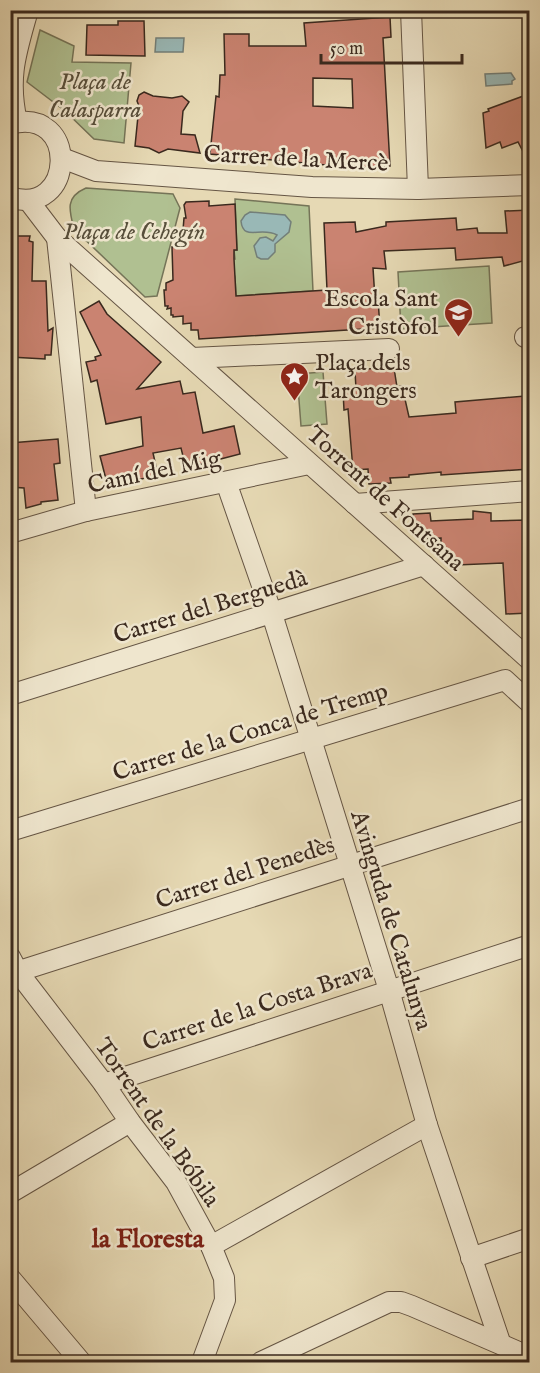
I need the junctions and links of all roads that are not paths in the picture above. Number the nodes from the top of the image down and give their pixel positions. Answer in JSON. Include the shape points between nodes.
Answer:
{"nodes":[{"id":1,"x":28,"y":10,"type":"edge"},
{"id":2,"x":411,"y":10,"type":"edge"},
{"id":3,"x":14,"y":123,"type":"edge"},
{"id":4,"x":62,"y":158,"type":"junction"},
{"id":5,"x":530,"y":185,"type":"edge"},
{"id":6,"x":418,"y":189,"type":"junction"},
{"id":7,"x":19,"y":198,"type":"edge"},
{"id":8,"x":57,"y":238,"type":"junction"},
{"id":9,"x":389,"y":349,"type":"dead end"},
{"id":10,"x":192,"y":358,"type":"junction"},
{"id":11,"x":309,"y":464,"type":"junction"},
{"id":12,"x":226,"y":482,"type":"junction"},
{"id":13,"x":530,"y":492,"type":"edge"},
{"id":14,"x":355,"y":504,"type":"junction"},
{"id":15,"x":86,"y":511,"type":"junction"},
{"id":16,"x":10,"y":533,"type":"edge"},
{"id":17,"x":424,"y":565,"type":"junction"},
{"id":18,"x":272,"y":614,"type":"junction"},
{"id":19,"x":530,"y":660,"type":"edge"},
{"id":20,"x":10,"y":695,"type":"edge"},
{"id":21,"x":530,"y":703,"type":"edge"},
{"id":22,"x":310,"y":740,"type":"junction"},
{"id":23,"x":530,"y":808,"type":"edge"},
{"id":24,"x":10,"y":831,"type":"edge"},
{"id":25,"x":349,"y":866,"type":"junction"},
{"id":26,"x":530,"y":945,"type":"edge"},
{"id":27,"x":13,"y":968,"type":"edge"},
{"id":28,"x":389,"y":990,"type":"junction"},
{"id":29,"x":104,"y":1084,"type":"junction"},
{"id":30,"x":130,"y":1122,"type":"junction"},
{"id":31,"x":427,"y":1125,"type":"junction"},
{"id":32,"x":10,"y":1193,"type":"edge"},
{"id":33,"x":530,"y":1238,"type":"edge"},
{"id":34,"x":211,"y":1246,"type":"junction"},
{"id":35,"x":471,"y":1258,"type":"junction"},
{"id":36,"x":10,"y":1278,"type":"edge"},
{"id":37,"x":500,"y":1342,"type":"junction"},
{"id":38,"x":530,"y":1356,"type":"edge"},
{"id":39,"x":81,"y":1362,"type":"edge"},
{"id":40,"x":202,"y":1362,"type":"edge"},
{"id":41,"x":261,"y":1362,"type":"edge"}],
"edges":[{"from":1,"to":3,"type":"street","via":[[14,59]]},
{"from":2,"to":6,"type":"street"},
{"from":3,"to":4,"type":"street","via":[[30,122],[43,127],[59,145]]},
{"from":4,"to":6,"type":"street","name":"Carrer de la Mercè","via":[[96,171],[312,188]]},
{"from":4,"to":7,"type":"street","via":[[59,177],[52,188],[41,196]]},
{"from":5,"to":6,"type":"street","name":"Carrer de la Mercè"},
{"from":7,"to":8,"type":"street","name":"Torrent de Fontsana"},
{"from":8,"to":10,"type":"street","name":"Torrent de Fontsana"},
{"from":8,"to":15,"type":"street"},
{"from":9,"to":10,"type":"street"},
{"from":10,"to":11,"type":"street","name":"Torrent de Fontsana"},
{"from":11,"to":12,"type":"street","name":"Camí del Mig"},
{"from":11,"to":14,"type":"street","name":"Torrent de Fontsana"},
{"from":12,"to":15,"type":"street","name":"Camí del Mig"},
{"from":12,"to":18,"type":"street","name":"Avinguda de Catalunya"},
{"from":13,"to":14,"type":"street"},
{"from":14,"to":17,"type":"street","name":"Torrent de Fontsana"},
{"from":15,"to":16,"type":"street","name":"Camí del Mig"},
{"from":17,"to":18,"type":"street","name":"Carrer del Berguedà"},
{"from":17,"to":19,"type":"street","name":"Torrent de Fontsana"},
{"from":18,"to":20,"type":"street","name":"Carrer del Berguedà"},
{"from":18,"to":22,"type":"street","name":"Avinguda de Catalunya"},
{"from":21,"to":22,"type":"street","name":"Carrer de la Conca de Tremp","via":[[505,680]]},
{"from":22,"to":24,"type":"street","name":"Carrer de la Conca de Tremp"},
{"from":22,"to":25,"type":"street","name":"Avinguda de Catalunya"},
{"from":23,"to":25,"type":"street","name":"Carrer del Penedès"},
{"from":25,"to":27,"type":"street","name":"Carrer del Penedès"},
{"from":25,"to":28,"type":"street","name":"Avinguda de Catalunya"},
{"from":26,"to":28,"type":"street","name":"Carrer de la Costa Brava"},
{"from":27,"to":29,"type":"street","name":"Torrent de la Bóbila"},
{"from":28,"to":29,"type":"street","name":"Carrer de la Costa Brava"},
{"from":28,"to":31,"type":"street","name":"Avinguda de Catalunya"},
{"from":29,"to":30,"type":"street","name":"Torrent de la Bóbila"},
{"from":30,"to":32,"type":"street"},
{"from":30,"to":34,"type":"street","name":"Torrent de la Bóbila","via":[[176,1182]]},
{"from":31,"to":34,"type":"street"},
{"from":31,"to":35,"type":"street","name":"Avinguda de Catalunya"},
{"from":33,"to":35,"type":"street"},
{"from":34,"to":40,"type":"street","name":"Torrent de la Bóbila","via":[[224,1278],[225,1300]]},
{"from":35,"to":37,"type":"street","name":"Avinguda de Catalunya"},
{"from":36,"to":39,"type":"street"},
{"from":37,"to":38,"type":"street"},
{"from":37,"to":41,"type":"street","via":[[401,1302],[389,1302]]}]}
